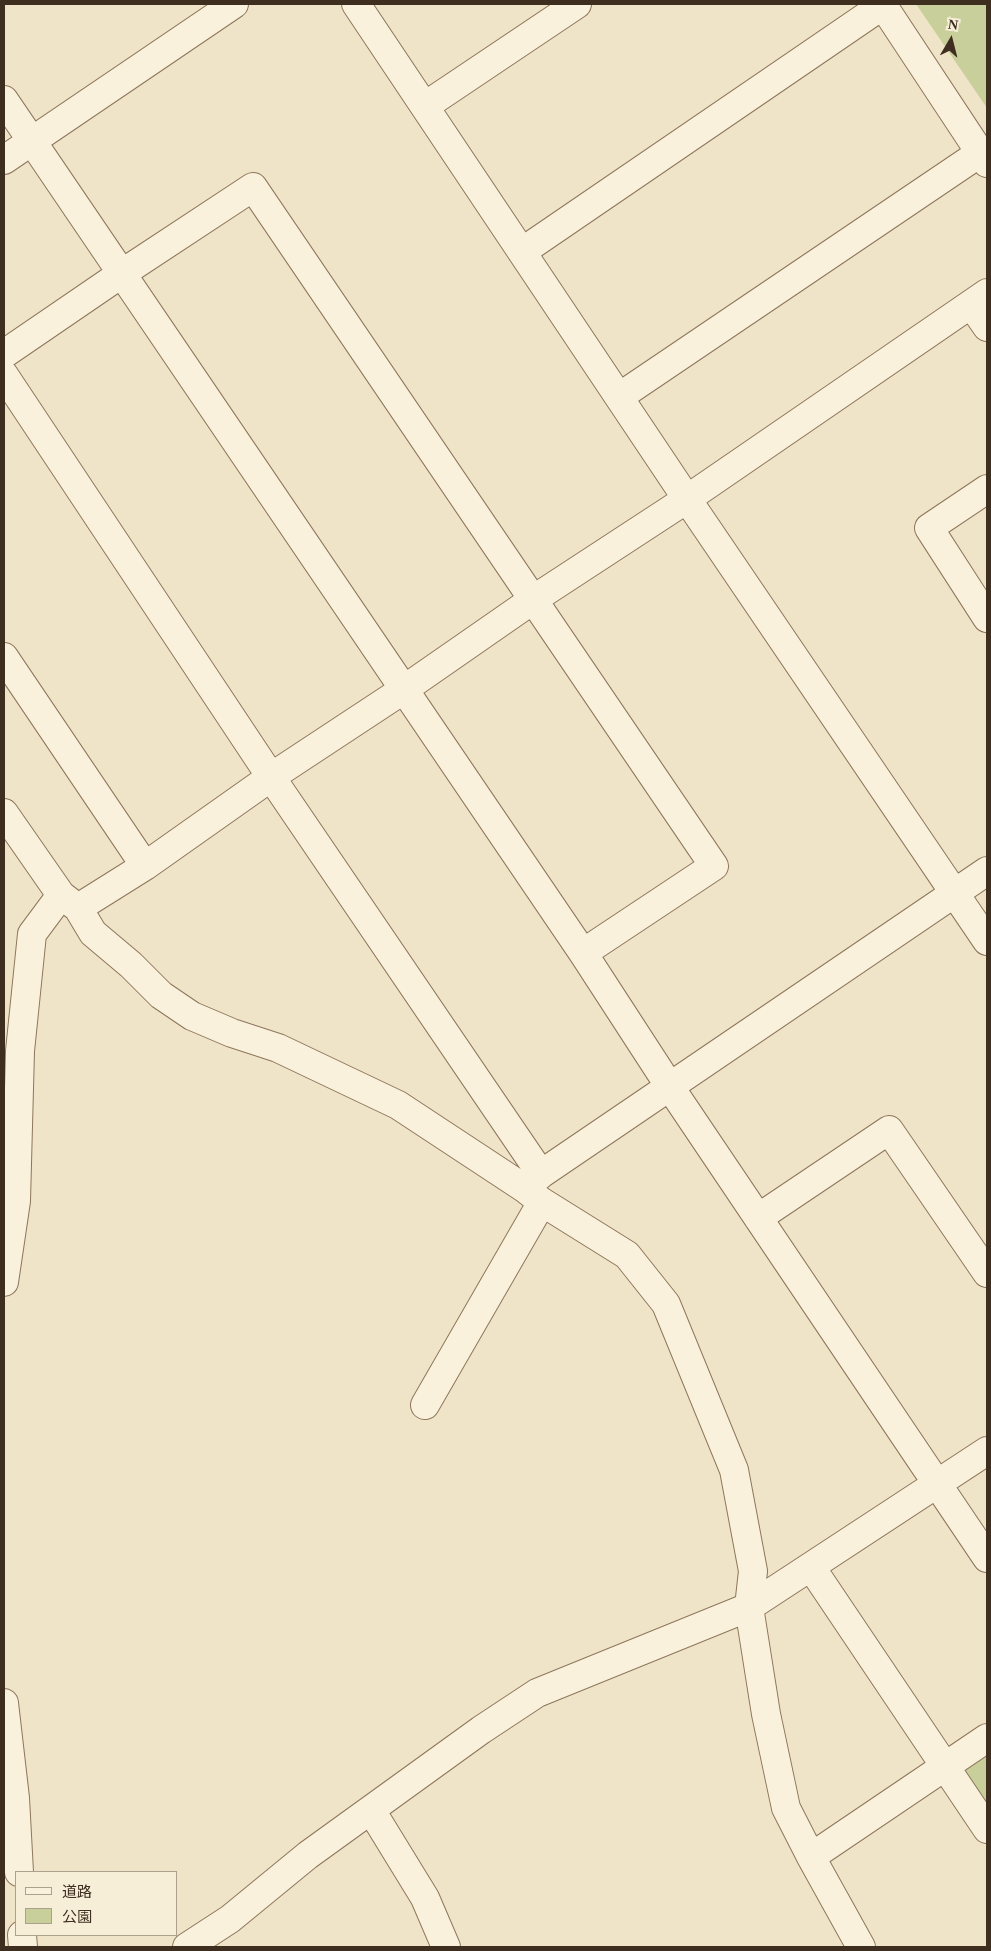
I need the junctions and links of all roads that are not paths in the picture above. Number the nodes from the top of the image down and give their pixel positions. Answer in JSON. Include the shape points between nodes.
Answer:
{"nodes":[{"id":1,"x":234,"y":4,"type":"edge"},
{"id":2,"x":356,"y":4,"type":"edge"},
{"id":3,"x":577,"y":4,"type":"edge"},
{"id":4,"x":882,"y":4,"type":"edge"},
{"id":5,"x":4,"y":100,"type":"edge"},
{"id":6,"x":425,"y":106,"type":"junction"},
{"id":7,"x":31,"y":141,"type":"junction"},
{"id":8,"x":983,"y":158,"type":"edge"},
{"id":9,"x":4,"y":160,"type":"edge"},
{"id":10,"x":523,"y":252,"type":"junction"},
{"id":11,"x":121,"y":274,"type":"junction"},
{"id":12,"x":979,"y":298,"type":"edge"},
{"id":13,"x":987,"y":327,"type":"edge"},
{"id":14,"x":4,"y":354,"type":"edge"},
{"id":15,"x":4,"y":375,"type":"edge"},
{"id":16,"x":619,"y":397,"type":"junction"},
{"id":17,"x":987,"y":488,"type":"edge"},
{"id":18,"x":687,"y":499,"type":"junction"},
{"id":19,"x":534,"y":599,"type":"junction"},
{"id":20,"x":987,"y":618,"type":"edge"},
{"id":21,"x":4,"y":657,"type":"edge"},
{"id":22,"x":403,"y":690,"type":"junction"},
{"id":23,"x":271,"y":777,"type":"junction"},
{"id":24,"x":4,"y":813,"type":"edge"},
{"id":25,"x":145,"y":866,"type":"junction"},
{"id":26,"x":987,"y":871,"type":"edge"},
{"id":27,"x":955,"y":893,"type":"junction"},
{"id":28,"x":70,"y":901,"type":"junction"},
{"id":29,"x":987,"y":942,"type":"edge"},
{"id":30,"x":583,"y":953,"type":"junction"},
{"id":31,"x":670,"y":1087,"type":"junction"},
{"id":32,"x":536,"y":1188,"type":"junction"},
{"id":33,"x":758,"y":1218,"type":"junction"},
{"id":34,"x":987,"y":1273,"type":"edge"},
{"id":35,"x":4,"y":1282,"type":"edge"},
{"id":36,"x":425,"y":1405,"type":"dead end"},
{"id":37,"x":987,"y":1451,"type":"edge"},
{"id":38,"x":937,"y":1484,"type":"junction"},
{"id":39,"x":987,"y":1558,"type":"edge"},
{"id":40,"x":811,"y":1567,"type":"junction"},
{"id":41,"x":749,"y":1607,"type":"junction"},
{"id":42,"x":5,"y":1718,"type":"edge"},
{"id":43,"x":987,"y":1738,"type":"edge"},
{"id":44,"x":945,"y":1767,"type":"junction"},
{"id":45,"x":371,"y":1810,"type":"junction"},
{"id":46,"x":987,"y":1829,"type":"edge"},
{"id":47,"x":811,"y":1857,"type":"junction"},
{"id":48,"x":14,"y":1869,"type":"edge"},
{"id":49,"x":187,"y":1947,"type":"edge"},
{"id":50,"x":446,"y":1947,"type":"edge"},
{"id":51,"x":861,"y":1947,"type":"edge"}],
"edges":[{"from":1,"to":7,"type":"street"},
{"from":2,"to":6,"type":"street"},
{"from":3,"to":6,"type":"street"},
{"from":4,"to":8,"type":"street"},
{"from":4,"to":10,"type":"street"},
{"from":5,"to":7,"type":"street"},
{"from":6,"to":10,"type":"street"},
{"from":7,"to":9,"type":"street"},
{"from":7,"to":11,"type":"street"},
{"from":8,"to":16,"type":"street"},
{"from":10,"to":16,"type":"street"},
{"from":11,"to":14,"type":"street"},
{"from":11,"to":19,"type":"street","via":[[253,188]]},
{"from":11,"to":22,"type":"street"},
{"from":12,"to":13,"type":"street"},
{"from":12,"to":18,"type":"street"},
{"from":15,"to":23,"type":"street"},
{"from":16,"to":18,"type":"street"},
{"from":17,"to":20,"type":"street","via":[[929,528]]},
{"from":18,"to":19,"type":"street"},
{"from":18,"to":27,"type":"street"},
{"from":19,"to":22,"type":"street"},
{"from":19,"to":30,"type":"street","via":[[714,866]]},
{"from":21,"to":25,"type":"street"},
{"from":22,"to":23,"type":"street"},
{"from":22,"to":30,"type":"street"},
{"from":23,"to":25,"type":"street"},
{"from":23,"to":32,"type":"street"},
{"from":24,"to":28,"type":"street"},
{"from":25,"to":28,"type":"street"},
{"from":26,"to":27,"type":"street"},
{"from":27,"to":29,"type":"street"},
{"from":27,"to":31,"type":"street"},
{"from":28,"to":32,"type":"street","via":[[93,933],[161,995],[192,1016],[278,1048],[398,1105]]},
{"from":28,"to":35,"type":"street","via":[[32,934],[20,1051],[16,1201]]},
{"from":30,"to":31,"type":"street"},
{"from":31,"to":32,"type":"street"},
{"from":31,"to":33,"type":"street"},
{"from":32,"to":36,"type":"street"},
{"from":32,"to":41,"type":"street","via":[[627,1255],[666,1304],[734,1470],[753,1571]]},
{"from":33,"to":34,"type":"street","via":[[888,1130]]},
{"from":33,"to":38,"type":"street"},
{"from":37,"to":38,"type":"street"},
{"from":38,"to":39,"type":"street"},
{"from":38,"to":40,"type":"street"},
{"from":40,"to":41,"type":"street"},
{"from":40,"to":44,"type":"street"},
{"from":41,"to":45,"type":"street","via":[[537,1693]]},
{"from":41,"to":47,"type":"street","via":[[766,1714],[786,1808]]},
{"from":42,"to":48,"type":"street","via":[[15,1798]]},
{"from":43,"to":44,"type":"street"},
{"from":44,"to":46,"type":"street"},
{"from":44,"to":47,"type":"street"},
{"from":45,"to":49,"type":"street","via":[[308,1855],[230,1920]]},
{"from":45,"to":50,"type":"street","via":[[424,1898]]},
{"from":47,"to":51,"type":"street"}]}
